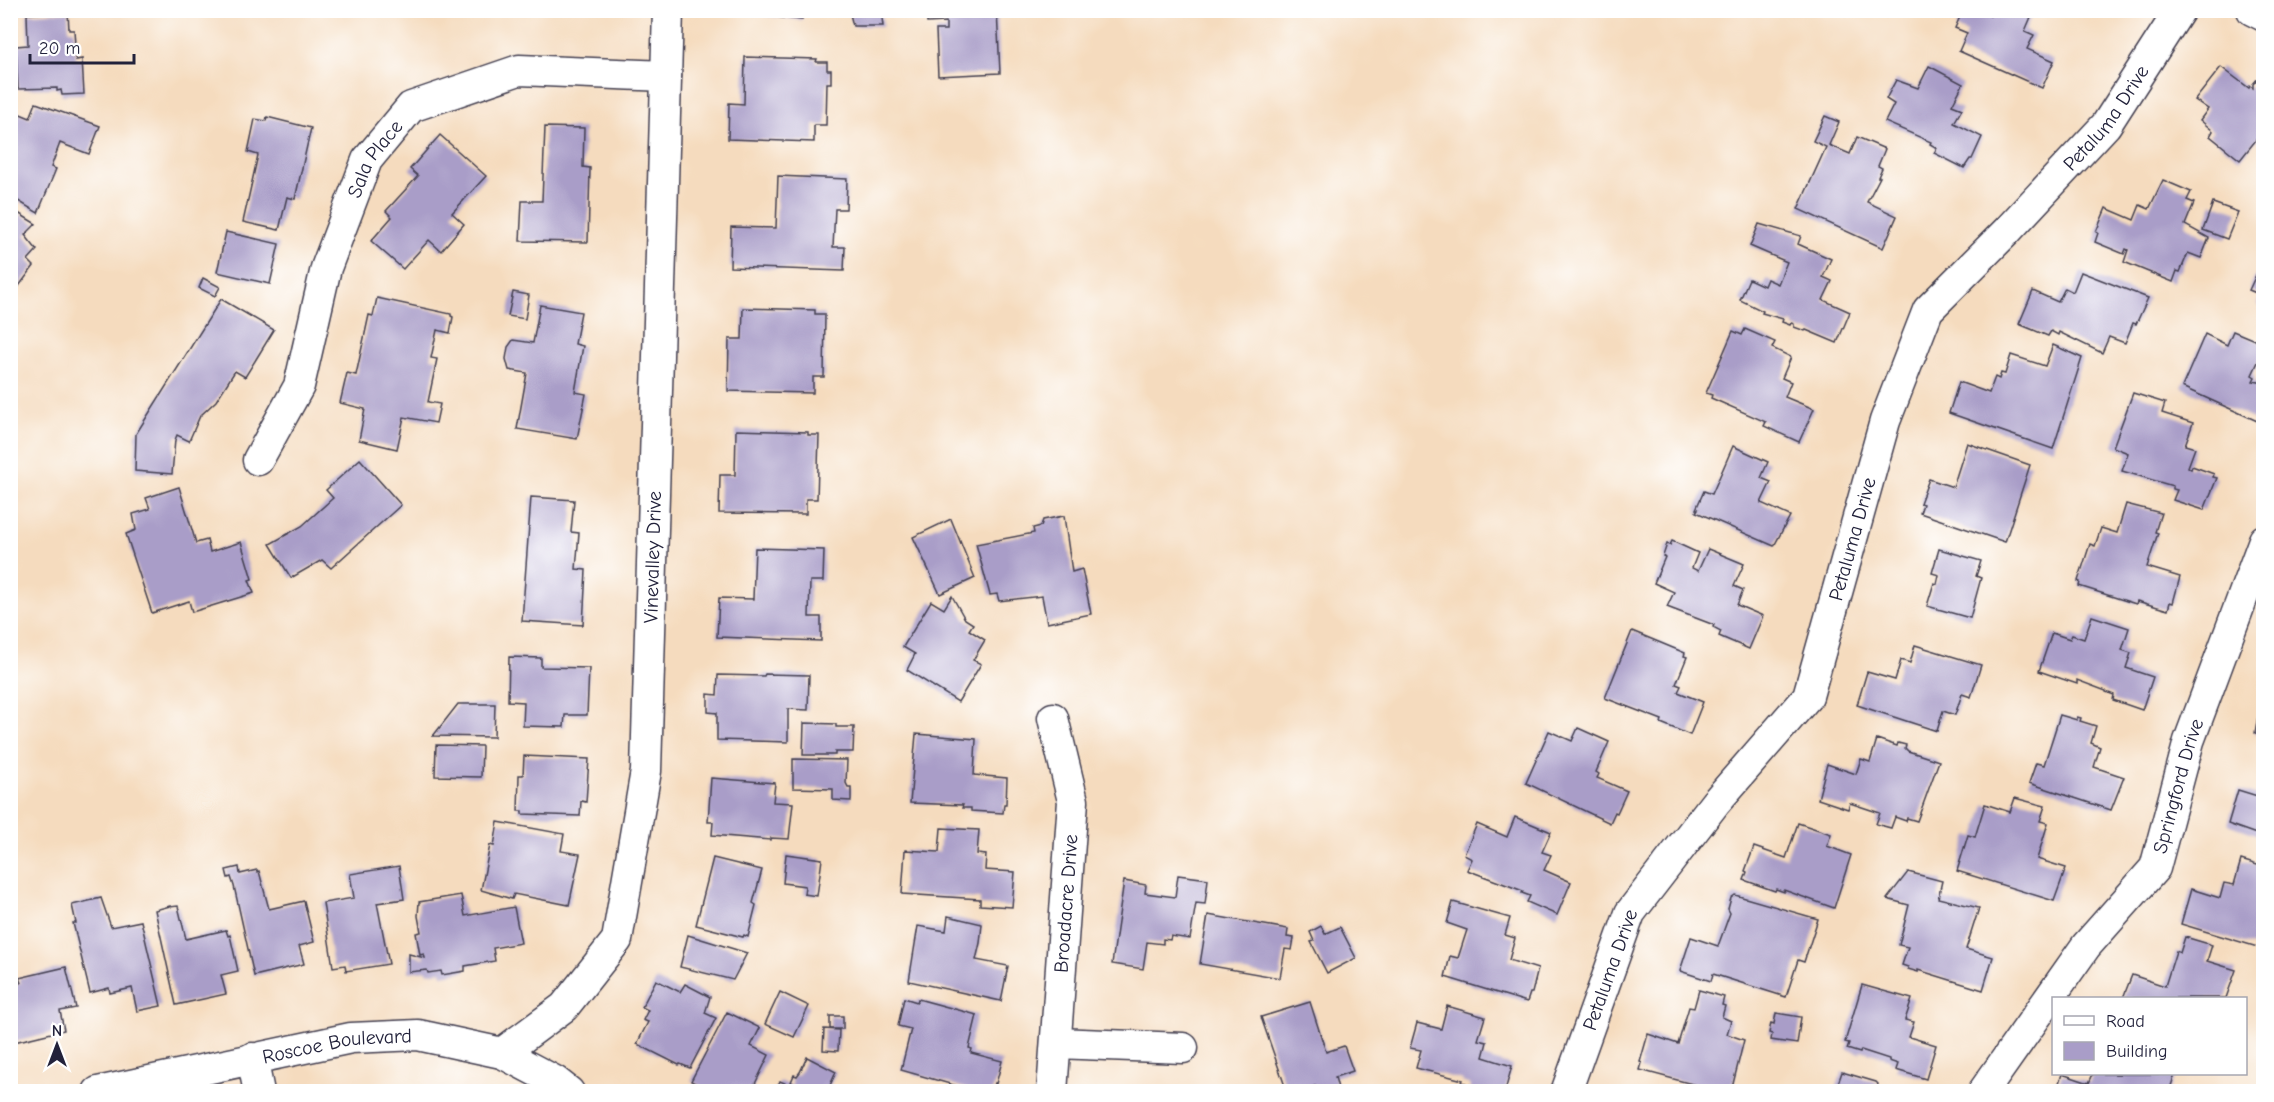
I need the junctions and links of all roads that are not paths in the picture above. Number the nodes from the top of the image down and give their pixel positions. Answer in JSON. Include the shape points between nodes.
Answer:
{"nodes":[{"id":1,"x":668,"y":10,"type":"edge"},
{"id":2,"x":2180,"y":10,"type":"edge"},
{"id":3,"x":2252,"y":10,"type":"edge"},
{"id":4,"x":2264,"y":16,"type":"edge"},
{"id":5,"x":666,"y":76,"type":"junction"},
{"id":6,"x":258,"y":460,"type":"dead end"},
{"id":7,"x":2264,"y":540,"type":"edge"},
{"id":8,"x":1053,"y":718,"type":"dead end"},
{"id":9,"x":1056,"y":1043,"type":"junction"},
{"id":10,"x":1183,"y":1048,"type":"dead end"},
{"id":11,"x":502,"y":1053,"type":"junction"},
{"id":12,"x":252,"y":1058,"type":"junction"},
{"id":13,"x":98,"y":1092,"type":"edge"},
{"id":14,"x":260,"y":1092,"type":"edge"},
{"id":15,"x":569,"y":1092,"type":"edge"},
{"id":16,"x":1052,"y":1092,"type":"edge"},
{"id":17,"x":1566,"y":1092,"type":"edge"},
{"id":18,"x":1983,"y":1092,"type":"edge"}],
"edges":[{"from":1,"to":5,"type":"street","name":"Vinevalley Drive"},
{"from":2,"to":17,"type":"street","name":"Petaluma Drive","via":[[2106,125],[1928,310],[1885,421],[1808,696],[1715,803],[1630,913]]},
{"from":3,"to":4,"type":"street"},
{"from":5,"to":6,"type":"street","name":"Sala Place","via":[[519,70],[411,106],[367,160],[326,268],[299,386]]},
{"from":5,"to":11,"type":"street","name":"Vinevalley Drive","via":[[646,771],[617,940],[564,1008]]},
{"from":7,"to":18,"type":"street","name":"Springford Drive","via":[[2189,741],[2155,868],[2086,946]]},
{"from":8,"to":9,"type":"street","name":"Broadacre Drive","via":[[1073,801]]},
{"from":9,"to":10,"type":"street"},
{"from":9,"to":16,"type":"street","name":"Broadacre Drive"},
{"from":11,"to":12,"type":"street","name":"Roscoe Boulevard","via":[[418,1035],[351,1038]]},
{"from":11,"to":15,"type":"street","name":"Roscoe Boulevard"},
{"from":12,"to":13,"type":"street","name":"Roscoe Boulevard"},
{"from":12,"to":14,"type":"street"}]}
